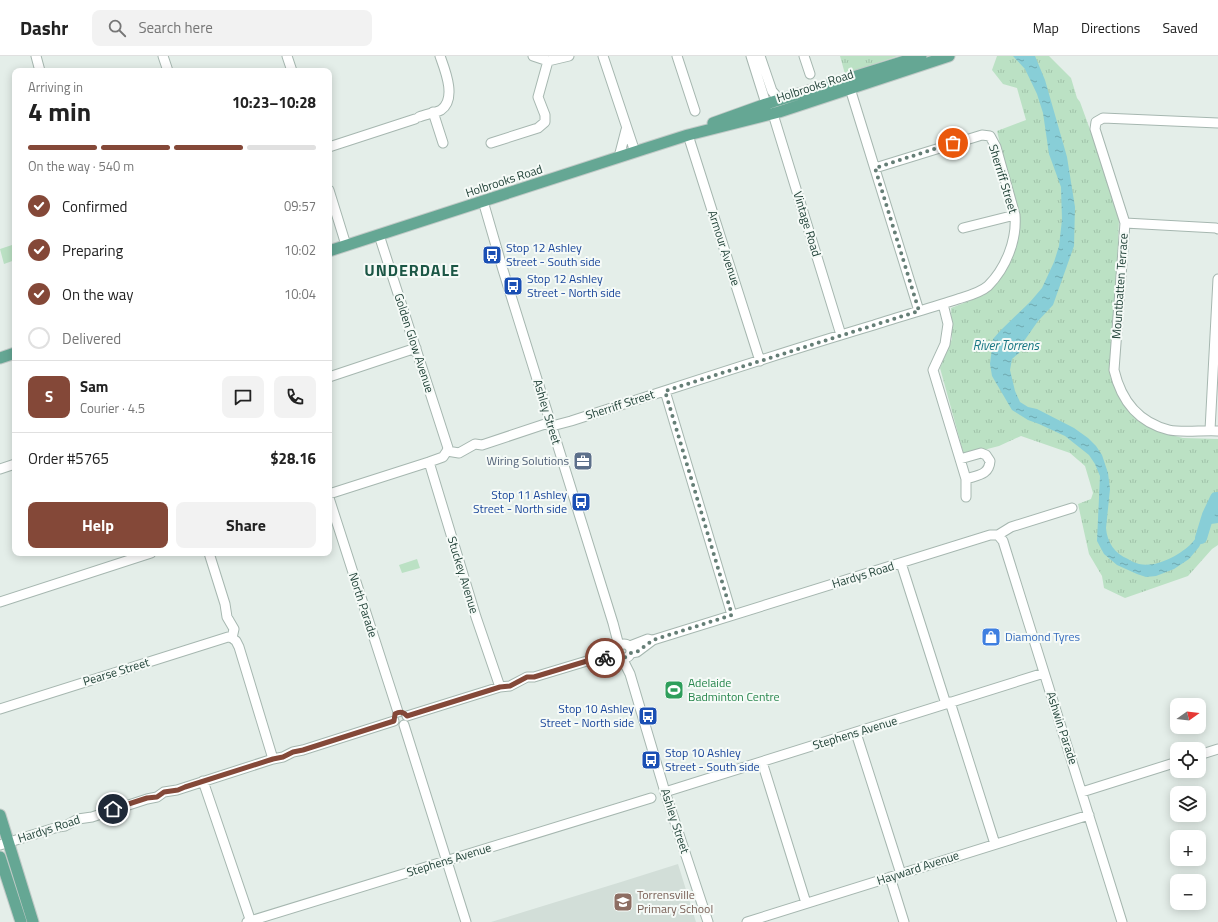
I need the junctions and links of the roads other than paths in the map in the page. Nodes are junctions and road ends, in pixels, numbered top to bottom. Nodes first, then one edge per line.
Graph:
1 (36, 56) edge
2 (163, 56) edge
3 (287, 56) edge
4 (442, 56) edge
5 (532, 56) edge
6 (569, 56) edge
7 (603, 56) edge
8 (677, 56) edge
9 (751, 56) edge
10 (760, 56) edge
11 (804, 56) edge
12 (921, 56) edge
13 (949, 56) edge
14 (548, 61) junction
15 (39, 68) edge
16 (167, 68) edge
17 (291, 68) edge
18 (810, 74) dead end
19 (849, 84) junction
20 (780, 100) junction
21 (695, 111) dead end
22 (770, 111) junction
23 (433, 112) junction
24 (1218, 123) edge
25 (626, 126) junction
26 (688, 135) junction
27 (443, 143) dead end
28 (490, 144) dead end
29 (332, 146) edge
30 (640, 150) junction
31 (619, 157) junction
32 (875, 168) junction
33 (332, 200) edge
34 (484, 201) junction
35 (1015, 215) junction
36 (1125, 224) junction
37 (963, 228) dead end
38 (1218, 229) edge
39 (379, 235) junction
40 (346, 245) junction
41 (332, 250) edge
42 (1218, 278) edge
43 (943, 304) junction
44 (919, 311) junction
45 (1216, 333) edge
46 (841, 334) junction
47 (416, 348) junction
48 (12, 354) edge
49 (0, 358) edge
50 (760, 361) junction
51 (332, 376) edge
52 (665, 391) junction
53 (552, 426) junction
54 (1214, 430) edge
55 (447, 451) junction
56 (960, 459) junction
57 (429, 462) junction
58 (12, 465) edge
59 (0, 469) edge
60 (966, 479) junction
61 (332, 493) edge
62 (966, 497) dead end
63 (332, 508) edge
64 (1072, 508) dead end
65 (998, 535) junction
66 (141, 556) edge
67 (210, 556) edge
68 (901, 563) junction
69 (0, 602) edge
70 (732, 615) junction
71 (232, 638) junction
72 (624, 651) junction
73 (1044, 673) junction
74 (500, 687) junction
75 (948, 703) junction
76 (0, 709) edge
77 (396, 716) junction
78 (405, 721) junction
79 (856, 732) junction
80 (1218, 749) edge
81 (1206, 753) edge
82 (273, 759) junction
83 (762, 762) junction
84 (1170, 764) edge
85 (203, 781) junction
86 (665, 792) junction
87 (1082, 792) junction
88 (651, 798) dead end
89 (0, 815) edge
90 (1089, 815) junction
91 (4, 844) edge
92 (995, 844) junction
93 (0, 857) edge
94 (447, 860) junction
95 (901, 874) junction
96 (890, 877) junction
97 (806, 903) junction
98 (21, 922) edge
99 (33, 922) edge
100 (250, 922) edge
101 (466, 922) edge
102 (708, 922) edge
103 (747, 922) edge
104 (904, 922) edge
105 (1122, 922) edge

1 - 15 street
2 - 16 street
3 - 17 street
4 - 23 street
5 - 14 street
6 - 14 street
7 - 25 street
8 - 21 street
9 - 22 street, Vintage Road
10 - 20 street
11 - 18 street
12 - 19 main road, Holbrooks Road
13 - 19 main road, Holbrooks Road
14 - 28 street
19 - 20 main road, Holbrooks Road
19 - 22 main road, Holbrooks Road
19 - 32 street
20 - 22 main road, Holbrooks Road
22 - 26 main road, Holbrooks Road
22 - 46 street, Vintage Road
23 - 27 street
23 - 29 street
24 - 36 street, Mountbatten Terrace
25 - 30 street
25 - 31 street
26 - 30 main road, Holbrooks Road
26 - 50 street, Armour Avenue
30 - 31 main road, Holbrooks Road
31 - 34 main road, Holbrooks Road
32 - 35 street, Sherriff Street
32 - 44 street
33 - 40 street
34 - 39 main road, Holbrooks Road
34 - 53 street, Ashley Street
35 - 37 street
35 - 43 street, Sherriff Street
36 - 38 street
36 - 54 street, Mountbatten Terrace
39 - 40 main road, Holbrooks Road
39 - 47 street, Golden Glow Avenue
40 - 41 main road, Holbrooks Road
42 - 45 street
43 - 44 street, Sherriff Street
43 - 56 street
44 - 46 street, Sherriff Street
45 - 54 street
46 - 50 street, Sherriff Street
47 - 51 street
47 - 55 street, Golden Glow Avenue
48 - 49 main road
50 - 52 street, Sherriff Street
52 - 53 street, Sherriff Street
52 - 70 street
53 - 55 street, Sherriff Street
53 - 72 street, Ashley Street
55 - 57 street, Sherriff Street
56 - 60 street
56 - 60 street
57 - 61 street, Sherriff Street
57 - 74 street, Stuckey Avenue
58 - 59 street
60 - 62 street
63 - 77 street, North Parade
64 - 65 street, Hardys Road
65 - 68 street, Hardys Road
65 - 73 street, Ashwin Parade
66 - 69 street
67 - 71 street
68 - 70 street, Hardys Road
68 - 75 street
70 - 72 street, Hardys Road
71 - 76 street, Pearse Street
71 - 82 street
72 - 74 street, Hardys Road
72 - 86 street, Ashley Street
73 - 75 street, Stephens Avenue
73 - 87 street, Ashwin Parade
74 - 78 street, Hardys Road
75 - 79 street, Stephens Avenue
75 - 92 street
77 - 78 street
77 - 82 street, Hardys Road
78 - 94 street
79 - 83 street, Stephens Avenue
79 - 95 street
80 - 81 street
82 - 85 street, Hardys Road
83 - 86 street, Stephens Avenue
83 - 97 street
84 - 87 street
85 - 91 street, Hardys Road
85 - 100 street
86 - 102 street, Ashley Street
87 - 90 street, Ashwin Parade
88 - 94 street, Stephens Avenue
89 - 91 main road
90 - 92 street, Hayward Avenue
90 - 105 street, Ashwin Parade
91 - 99 main road
92 - 95 street, Hayward Avenue
93 - 98 main road
94 - 100 street, Stephens Avenue
94 - 101 street
95 - 96 street, Hayward Avenue
96 - 97 street, Hayward Avenue
96 - 104 street
97 - 103 street, Hayward Avenue

